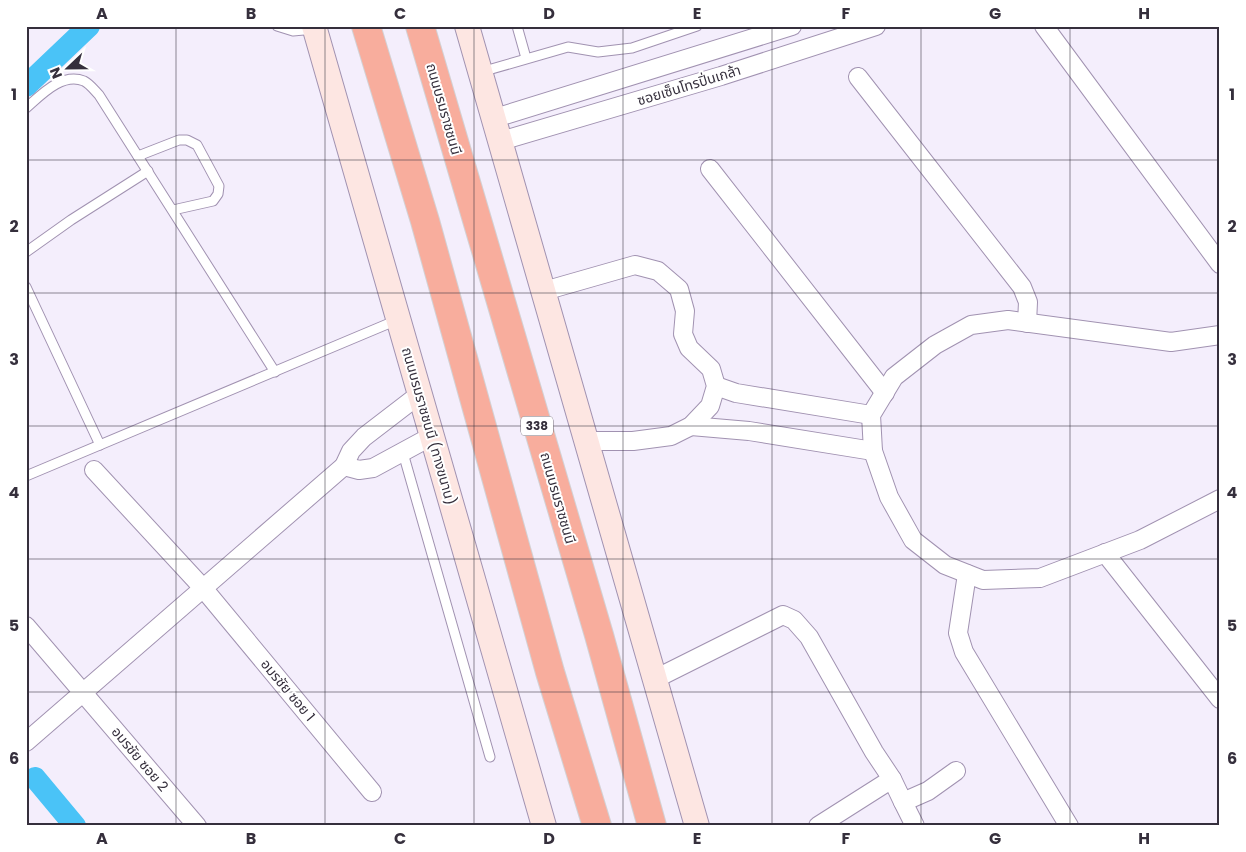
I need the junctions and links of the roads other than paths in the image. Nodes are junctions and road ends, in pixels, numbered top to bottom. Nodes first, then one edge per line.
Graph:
1 (277, 26) edge
2 (366, 26) edge
3 (420, 26) edge
4 (467, 26) edge
5 (517, 26) edge
6 (698, 26) edge
7 (792, 26) edge
8 (876, 26) edge
9 (1044, 26) edge
10 (314, 28) edge
11 (526, 58) junction
12 (481, 72) junction
13 (858, 77) dead end
14 (26, 108) edge
15 (495, 118) junction
16 (501, 141) junction
17 (138, 156) junction
18 (710, 169) dead end
19 (148, 171) junction
20 (173, 210) junction
21 (26, 252) edge
22 (1220, 264) edge
23 (26, 287) edge
24 (544, 291) junction
25 (398, 320) junction
26 (1027, 323) junction
27 (1220, 336) edge
28 (275, 372) junction
29 (716, 386) junction
30 (420, 394) junction
31 (885, 394) junction
32 (871, 415) junction
33 (691, 426) junction
34 (432, 436) junction
35 (587, 441) junction
36 (100, 445) junction
37 (873, 451) junction
38 (402, 453) junction
39 (344, 466) junction
40 (94, 470) dead end
41 (26, 476) edge
42 (1220, 498) edge
43 (1105, 553) junction
44 (967, 574) junction
45 (203, 588) junction
46 (26, 626) edge
47 (655, 679) junction
48 (84, 692) junction
49 (1220, 699) edge
50 (26, 742) edge
51 (490, 757) dead end
52 (956, 771) dead end
53 (892, 779) junction
54 (372, 792) dead end
55 (903, 802) junction
56 (197, 826) edge
57 (544, 826) edge
58 (597, 826) edge
59 (652, 826) edge
60 (697, 826) edge
61 (818, 826) edge
62 (915, 826) edge
63 (1069, 826) edge

1 - 10 lane
2 - 58 highway
3 - 59 highway, ถนนบรมราชชนนี / 338
4 - 12 main road
5 - 11 lane
6 - 11 lane
7 - 15 street, ซอยเซ็นโทรปิ่นเกล้า
8 - 16 street, ซอยเซ็นโทรปิ่นเกล้า
9 - 22 street
10 - 25 main road, ถนนบรมราชชนนี (ทางขนาน)
11 - 12 lane
12 - 15 main road
13 - 26 street
14 - 17 lane
15 - 16 main road
16 - 24 main road
17 - 19 lane
17 - 20 lane
18 - 31 street
19 - 20 lane
19 - 21 lane
20 - 28 lane
23 - 36 lane
24 - 29 street
24 - 35 main road
25 - 28 lane
25 - 30 main road, ถนนบรมราชชนนี (ทางขนาน)
26 - 27 street
26 - 31 street
28 - 36 lane
29 - 32 street
29 - 33 street
30 - 34 main road, ถนนบรมราชชนนี (ทางขนาน)
30 - 39 street
31 - 32 street
32 - 37 street
33 - 35 street
33 - 37 street
34 - 38 street
34 - 57 main road, ถนนบรมราชชนนี (ทางขนาน)
35 - 47 main road
36 - 41 lane
37 - 44 street
38 - 39 street
38 - 51 lane
39 - 45 street
40 - 45 street, อมรชัย ซอย 1
42 - 43 street
43 - 44 street
43 - 49 street
44 - 63 street
45 - 48 street
45 - 54 street, อมรชัย ซอย 1
46 - 48 street, อมรชัย ซอย 2
47 - 53 street
47 - 60 main road
48 - 50 street
48 - 56 street, อมรชัย ซอย 2
52 - 55 street
53 - 55 street
53 - 61 street
55 - 62 street

